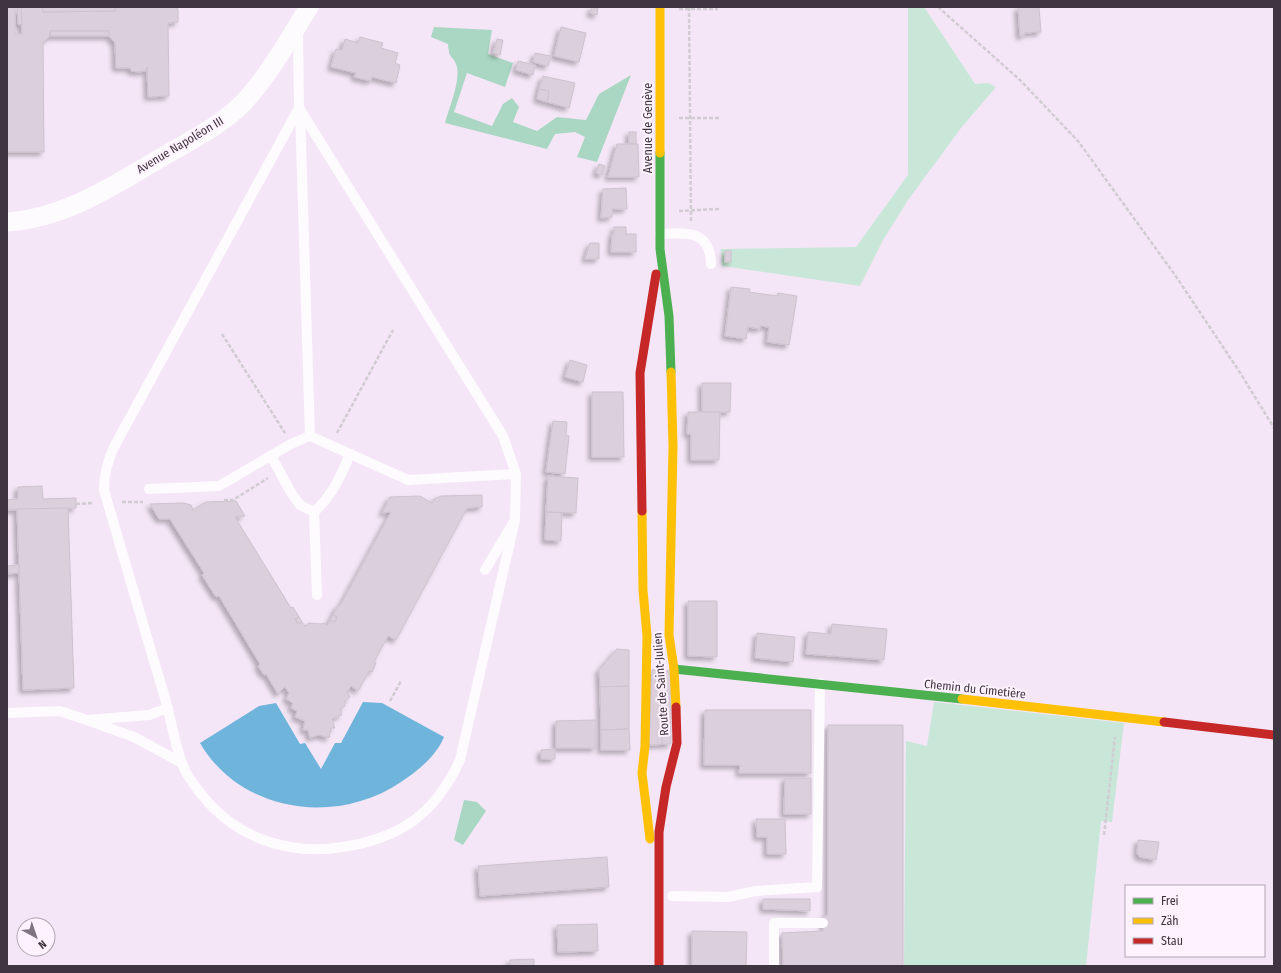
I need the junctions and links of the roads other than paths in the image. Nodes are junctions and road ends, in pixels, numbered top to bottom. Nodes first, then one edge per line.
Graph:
1 (309, 7) edge
2 (660, 8) edge
3 (298, 24) junction
4 (300, 108) junction
5 (7, 222) edge
6 (660, 234) junction
7 (660, 249) junction
8 (711, 264) dead end
9 (658, 340) junction
10 (310, 436) junction
11 (673, 447) joint
12 (640, 449) joint
13 (350, 454) junction
14 (271, 456) junction
15 (516, 474) junction
16 (149, 489) dead end
17 (314, 512) junction
18 (515, 520) junction
19 (485, 570) dead end
20 (317, 595) dead end
21 (658, 635) junction
22 (674, 669) junction
23 (820, 683) junction
24 (168, 708) junction
25 (7, 713) edge
26 (87, 720) junction
27 (1274, 735) edge
28 (182, 763) junction
29 (672, 896) dead end
30 (823, 923) dead end
31 (652, 966) edge
32 (659, 966) edge
33 (774, 966) edge

1 - 3 street, Avenue Napoléon III
2 - 6 main road, Avenue de Genève
3 - 4 lane
3 - 5 street, Avenue Napoléon III
4 - 10 lane
4 - 15 lane
4 - 24 lane
6 - 7 main road, Avenue de Genève
6 - 8 lane
7 - 9 main road, Avenue de Genève
7 - 9 main road, Avenue de Genève
9 - 11 main road, Avenue de Genève
9 - 12 main road, Avenue de Genève
10 - 13 lane
10 - 14 lane
11 - 21 main road, Route de Saint-Julien
12 - 21 main road, Route de Saint-Julien
13 - 15 lane
13 - 17 lane
14 - 16 lane
14 - 17 lane
15 - 18 lane
17 - 20 lane
18 - 19 lane
18 - 28 lane
21 - 22 main road, Route de Saint-Julien
21 - 31 main road, Route de Saint-Julien
22 - 23 main road, Chemin du Cimetière
22 - 32 main road, Route de Saint-Julien
23 - 27 main road, Chemin du Cimetière
23 - 29 lane
24 - 26 lane
24 - 28 lane
25 - 26 lane
26 - 28 lane
30 - 33 lane

